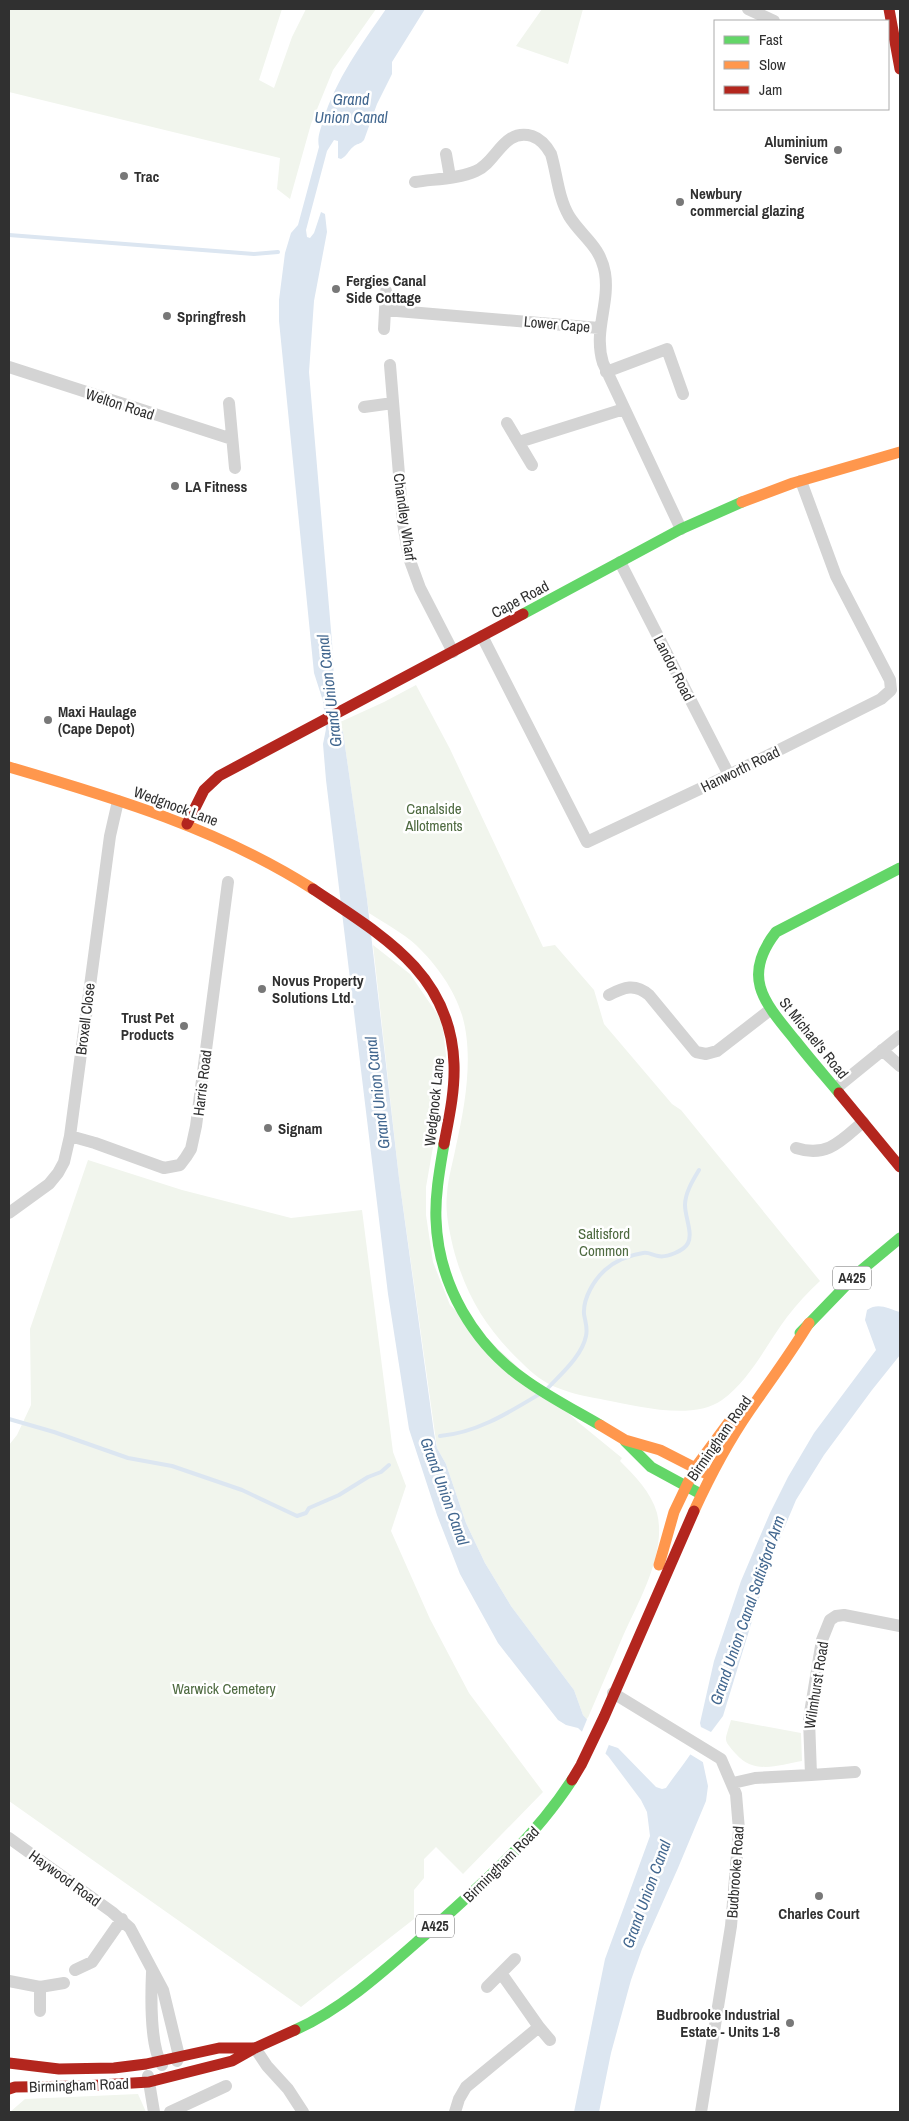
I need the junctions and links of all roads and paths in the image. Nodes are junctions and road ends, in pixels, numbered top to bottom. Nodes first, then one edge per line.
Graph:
1 (748, 9) edge
2 (889, 9) edge
3 (772, 20) edge
4 (900, 68) edge
5 (446, 154) dead end
6 (450, 177) junction
7 (415, 182) dead end
8 (386, 291) dead end
9 (385, 310) junction
10 (600, 328) junction
11 (384, 329) dead end
12 (390, 365) dead end
13 (9, 367) edge
14 (606, 372) junction
15 (683, 394) dead end
16 (228, 403) dead end
17 (393, 403) junction
18 (364, 407) dead end
19 (624, 409) junction
20 (507, 423) dead end
21 (232, 439) junction
22 (519, 442) junction
23 (900, 452) edge
24 (532, 464) dead end
25 (235, 468) dead end
26 (801, 480) junction
27 (681, 529) junction
28 (620, 562) junction
29 (482, 636) junction
30 (453, 652) junction
31 (9, 767) edge
32 (729, 775) junction
33 (118, 801) junction
34 (186, 824) junction
35 (900, 868) edge
36 (228, 882) dead end
37 (609, 995) dead end
38 (770, 1010) junction
39 (900, 1036) edge
40 (882, 1050) junction
41 (900, 1066) edge
42 (836, 1088) junction
43 (863, 1122) junction
44 (70, 1136) junction
45 (796, 1148) dead end
46 (900, 1167) edge
47 (9, 1213) edge
48 (900, 1238) edge
49 (809, 1324) junction
50 (625, 1440) junction
51 (695, 1468) junction
52 (710, 1475) junction
53 (686, 1486) junction
54 (702, 1494) junction
55 (900, 1626) edge
56 (642, 1627) junction
57 (613, 1693) junction
58 (855, 1772) dead end
59 (810, 1776) junction
60 (733, 1783) junction
61 (9, 1838) edge
62 (122, 1920) junction
63 (515, 1959) dead end
64 (75, 1970) dead end
65 (152, 1970) junction
66 (501, 1973) junction
67 (9, 1981) edge
68 (64, 1982) dead end
69 (40, 1987) junction
70 (487, 1987) dead end
71 (40, 2011) dead end
72 (539, 2027) junction
73 (550, 2040) dead end
74 (255, 2048) junction
75 (179, 2056) junction
76 (158, 2060) junction
77 (9, 2063) edge
78 (145, 2064) junction
79 (170, 2076) junction
80 (149, 2082) junction
81 (221, 2084) dead end
82 (9, 2088) edge
83 (154, 2112) edge
84 (170, 2112) edge
85 (302, 2112) edge
86 (455, 2112) edge
87 (701, 2112) edge

1 - 3 street
2 - 4 street
5 - 6 street
6 - 7 street
6 - 10 street
8 - 9 street
9 - 10 street, Lower Cape
9 - 11 street
10 - 14 street, Lower Cape
12 - 17 street, Chandley Wharf
13 - 21 street, Welton Road
14 - 15 street
14 - 19 street, Lower Cape
16 - 21 street
17 - 18 street
17 - 30 street, Chandley Wharf
19 - 22 street
19 - 27 street, Lower Cape
20 - 22 street
21 - 25 street
22 - 24 street
23 - 26 street, Cape Road
26 - 27 street, Cape Road
26 - 32 street, Hanworth Road
27 - 28 street, Cape Road
28 - 29 street, Cape Road
28 - 32 street, Landor Road
29 - 30 street, Cape Road
29 - 32 street, Hanworth Road
30 - 34 street, Cape Road
31 - 33 street, Wedgnock Lane
33 - 34 street, Wedgnock Lane
33 - 44 street, Broxell Close
34 - 50 street, Wedgnock Lane
35 - 38 street, St Michael's Road
36 - 44 street, Harris Road
37 - 38 street
38 - 42 street, St Michael's Road
39 - 40 street
40 - 41 street
40 - 42 street
42 - 43 street, St Michael's Road
43 - 45 street
43 - 46 street, St Michael's Road
44 - 47 street, Broxell Close
48 - 49 street, Birmingham Road / A425
49 - 51 street, Birmingham Road
49 - 52 street, Birmingham Road
50 - 51 street, Wedgnock Lane
50 - 53 street, Wedgnock Lane
51 - 52 street, Wedgnock Lane
51 - 53 street, Birmingham Road
52 - 54 street, Birmingham Road
53 - 54 street, Wedgnock Lane
53 - 56 street, Birmingham Road
54 - 56 street, Birmingham Road
55 - 59 street, Wilmhurst Road
56 - 57 street, Birmingham Road
57 - 60 street, Budbrooke Road
57 - 74 street, Birmingham Road / A425
58 - 59 street
59 - 60 street
60 - 87 street, Budbrooke Road
61 - 62 street, Haywood Road
62 - 64 street
62 - 65 street, Haywood Road
63 - 66 street
65 - 75 street, Haywood Road
65 - 76 street, Haywood Road
66 - 70 street
66 - 72 street
67 - 69 street
68 - 69 street
69 - 71 street
72 - 73 street
72 - 86 street
74 - 75 street, Birmingham Road / A425
74 - 79 street, Birmingham Road / A425
74 - 85 street
75 - 76 street, Birmingham Road / A425
75 - 79 street
76 - 78 street, Birmingham Road / A425
76 - 79 street, Haywood Road
77 - 78 street, Birmingham Road / A425
78 - 80 street, Birmingham Road
79 - 80 street, Birmingham Road / A425
80 - 82 street, Birmingham Road / A425
80 - 83 street, Birmingham Road
81 - 84 street

